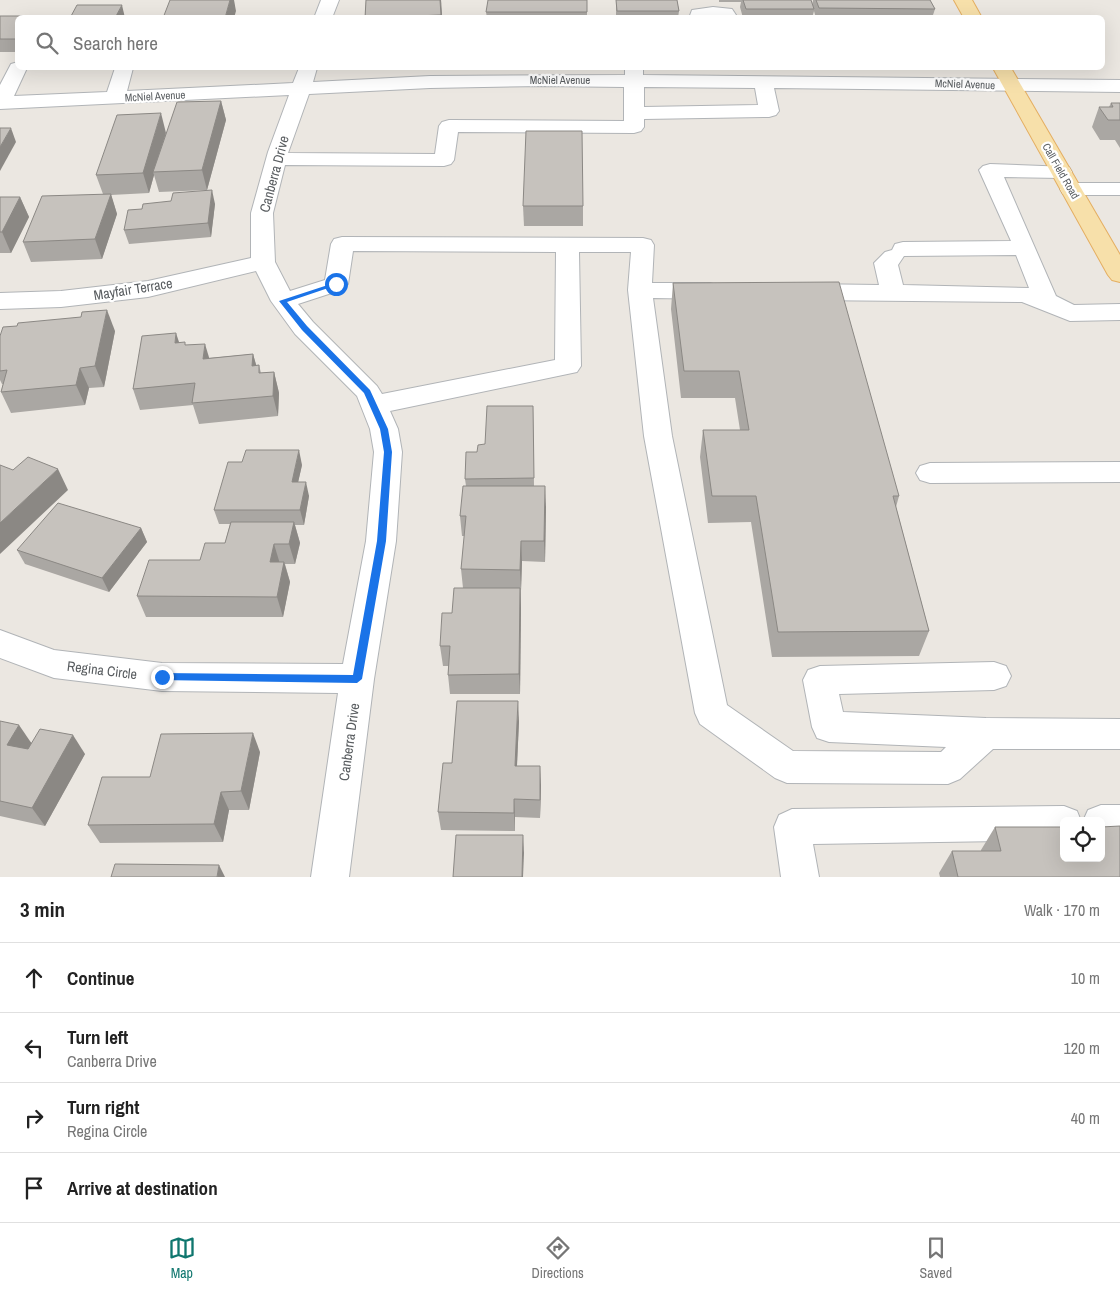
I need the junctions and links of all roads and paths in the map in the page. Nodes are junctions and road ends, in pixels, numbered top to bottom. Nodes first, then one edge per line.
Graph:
1 (330, 0) edge
2 (963, 0) edge
3 (325, 15) edge
4 (698, 15) edge
5 (727, 15) edge
6 (971, 15) edge
7 (15, 68) edge
8 (0, 69) edge
9 (17, 70) edge
10 (123, 70) edge
11 (490, 74) edge
12 (635, 74) edge
13 (706, 74) edge
14 (1007, 76) edge
15 (304, 78) edge
16 (763, 82) junction
17 (1120, 86) edge
18 (115, 98) junction
19 (1, 103) edge
20 (635, 113) junction
21 (276, 159) junction
22 (1066, 180) junction
23 (1120, 189) edge
24 (567, 244) junction
25 (1025, 248) junction
26 (263, 262) junction
27 (1120, 275) edge
28 (640, 290) junction
29 (727, 291) edge
30 (786, 292) edge
31 (893, 293) junction
32 (0, 300) edge
33 (283, 301) junction
34 (1046, 301) junction
35 (1120, 312) edge
36 (374, 405) junction
37 (1120, 472) edge
38 (930, 473) dead end
39 (0, 644) edge
40 (994, 676) dead end
41 (357, 679) junction
42 (986, 733) junction
43 (1120, 734) edge
44 (1105, 822) edge
45 (1120, 822) edge
46 (1060, 823) edge
47 (330, 877) edge
48 (800, 877) edge

1 - 3 street
2 - 6 main road
4 - 5 street
7 - 8 street
9 - 19 street
10 - 18 street
11 - 12 street, McNiel Avenue
11 - 15 street, McNiel Avenue
12 - 13 street, McNiel Avenue
12 - 20 street
13 - 16 street, McNiel Avenue
14 - 16 street, McNiel Avenue
14 - 17 street, McNiel Avenue
14 - 22 main road, Call Field Road
15 - 18 street, McNiel Avenue
15 - 21 street, Canberra Drive
16 - 20 street
18 - 19 street, McNiel Avenue
20 - 21 street
21 - 26 street, Canberra Drive
22 - 23 street
22 - 25 street
22 - 27 main road, Call Field Road
24 - 28 street
24 - 33 street
24 - 36 street
25 - 31 street
25 - 34 street
26 - 32 street, Mayfair Terrace
26 - 33 street, Canberra Drive
28 - 29 street
28 - 42 street
30 - 31 street
31 - 34 street
33 - 36 street, Canberra Drive
34 - 35 street
36 - 41 street, Canberra Drive
37 - 38 street
39 - 41 street, Regina Circle
40 - 42 street
41 - 47 street, Canberra Drive
42 - 43 street
44 - 45 street
46 - 48 street

